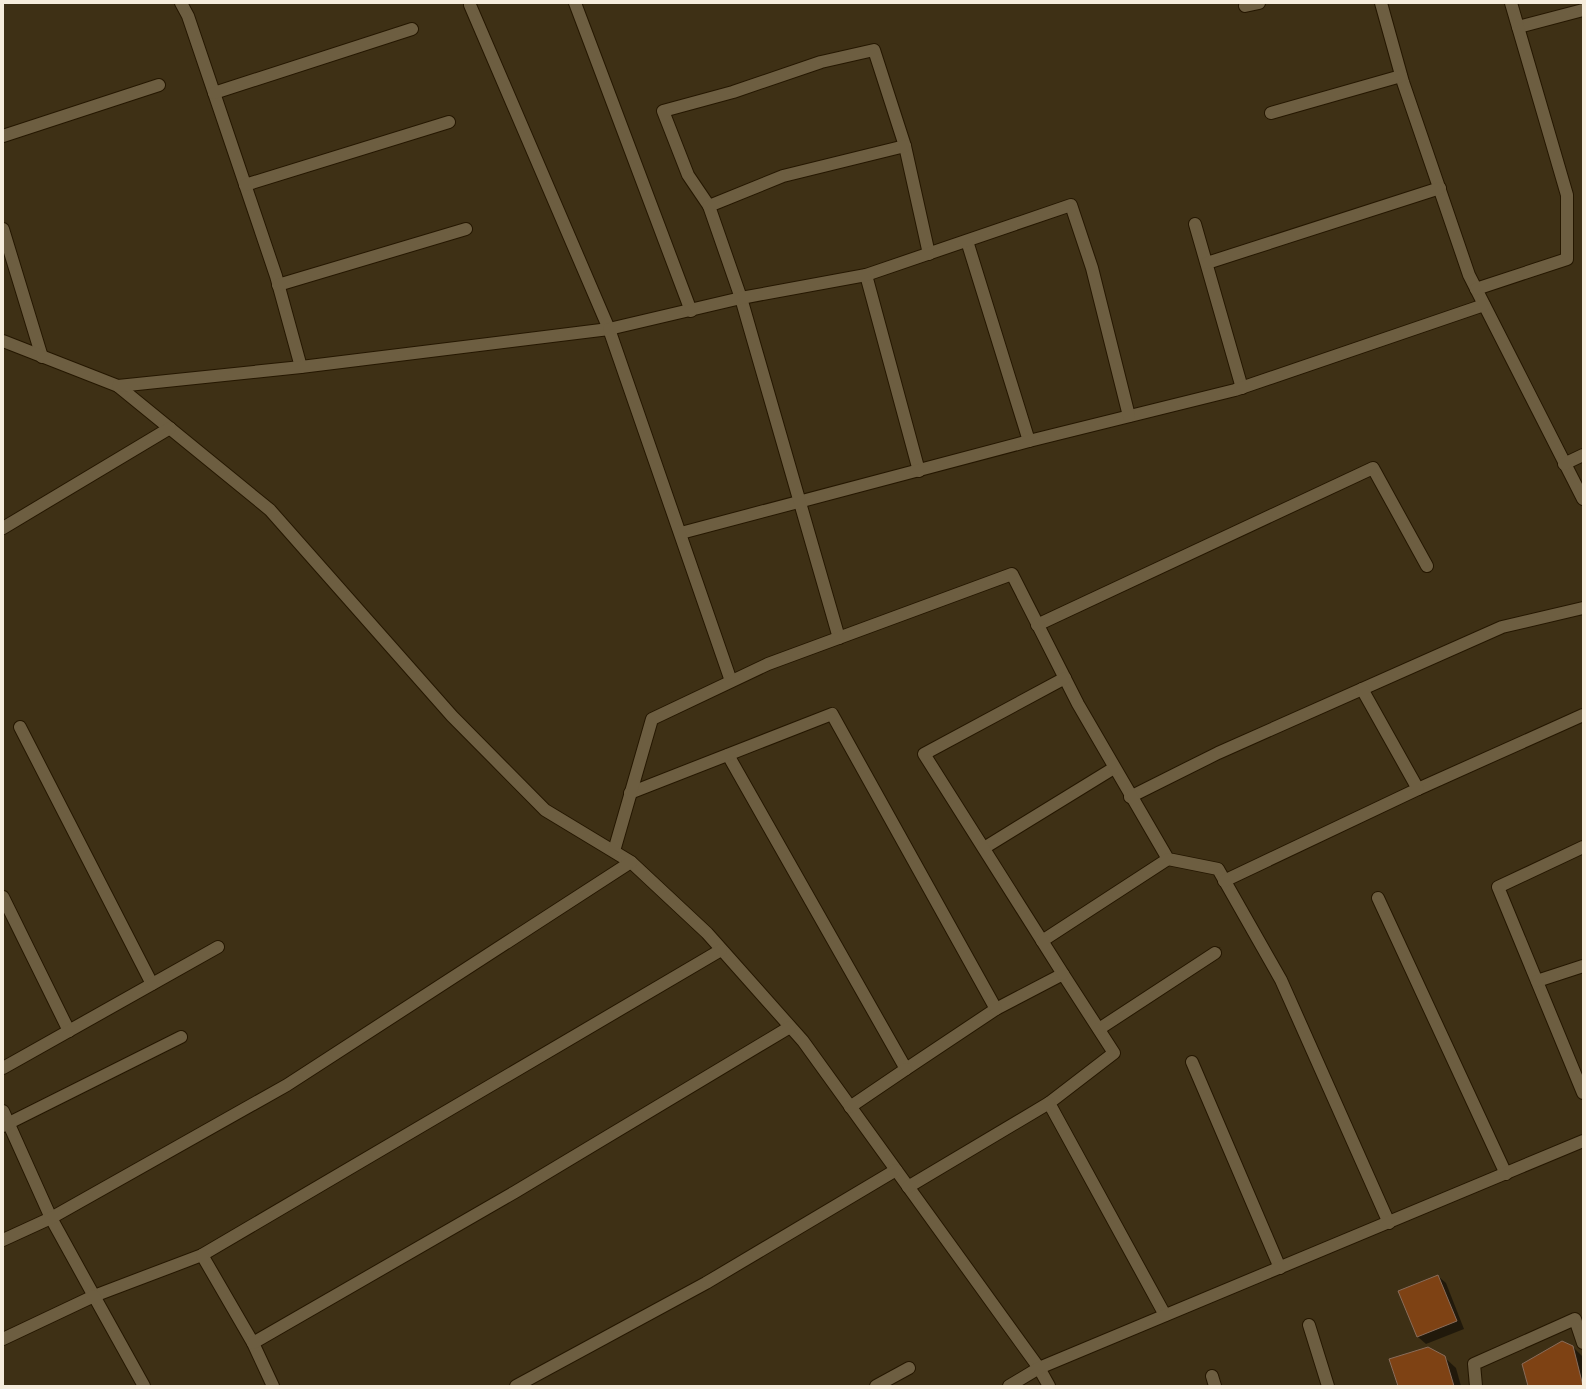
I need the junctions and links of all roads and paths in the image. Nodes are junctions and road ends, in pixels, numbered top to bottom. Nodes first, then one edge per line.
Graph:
1 (181, 3) edge
2 (575, 3) edge
3 (1259, 3) edge
4 (1381, 3) edge
5 (1511, 3) edge
6 (470, 6) dead end
7 (1245, 6) dead end
8 (1583, 10) edge
9 (1518, 28) junction
10 (412, 29) dead end
11 (1402, 76) junction
12 (159, 86) dead end
13 (214, 93) junction
14 (1271, 113) dead end
15 (449, 122) dead end
16 (3, 136) edge
17 (905, 146) junction
18 (245, 185) junction
19 (1440, 188) junction
20 (709, 206) junction
21 (1195, 224) dead end
22 (3, 229) edge
23 (466, 229) dead end
24 (967, 241) junction
25 (929, 254) junction
26 (1207, 263) junction
27 (866, 275) junction
28 (278, 285) junction
29 (1476, 289) junction
30 (741, 298) junction
31 (1484, 305) junction
32 (691, 311) junction
33 (609, 329) junction
34 (3, 342) edge
35 (42, 357) junction
36 (301, 367) junction
37 (118, 386) junction
38 (1242, 388) junction
39 (1129, 416) junction
40 (170, 428) junction
41 (1029, 441) junction
42 (1583, 455) edge
43 (1564, 464) junction
44 (919, 470) junction
45 (1583, 499) edge
46 (800, 503) junction
47 (3, 528) edge
48 (681, 533) junction
49 (1427, 566) dead end
50 (1583, 608) edge
51 (1037, 624) junction
52 (839, 638) junction
53 (1065, 678) junction
54 (731, 681) junction
55 (1362, 689) junction
56 (1583, 715) edge
57 (20, 727) dead end
58 (728, 755) junction
59 (1114, 768) junction
60 (1418, 789) junction
61 (630, 793) junction
62 (1130, 798) junction
63 (1583, 847) edge
64 (984, 848) junction
65 (614, 851) junction
66 (1168, 859) junction
67 (631, 862) junction
68 (1224, 881) junction
69 (3, 897) edge
70 (1378, 898) dead end
71 (1042, 941) junction
72 (218, 947) dead end
73 (721, 950) junction
74 (1215, 953) dead end
75 (1583, 966) edge
76 (1063, 974) junction
77 (1537, 981) junction
78 (152, 984) junction
79 (996, 1009) junction
80 (790, 1027) junction
81 (1099, 1029) junction
82 (69, 1031) junction
83 (181, 1037) dead end
84 (1192, 1062) dead end
85 (3, 1068) edge
86 (906, 1069) junction
87 (1583, 1093) edge
88 (1049, 1103) junction
89 (850, 1107) junction
90 (3, 1111) edge
91 (6, 1125) edge
92 (1583, 1141) edge
93 (896, 1170) junction
94 (1506, 1174) junction
95 (908, 1187) junction
96 (51, 1218) junction
97 (1389, 1223) junction
98 (3, 1240) edge
99 (202, 1254) junction
100 (1280, 1268) junction
101 (94, 1296) junction
102 (1165, 1315) junction
103 (1309, 1325) dead end
104 (3, 1339) edge
105 (252, 1342) junction
106 (1583, 1343) edge
107 (909, 1368) dead end
108 (1039, 1368) junction
109 (144, 1386) edge
110 (273, 1386) edge
111 (516, 1386) edge
112 (876, 1386) edge
113 (1009, 1386) edge
114 (1049, 1386) edge
115 (1328, 1386) edge
116 (1476, 1386) edge

1 - 13 street
2 - 32 street
3 - 7 street
4 - 11 street
5 - 9 street
6 - 33 street
8 - 9 street
9 - 29 street
10 - 13 street
11 - 14 street
11 - 19 street
12 - 16 street
13 - 18 street
15 - 18 street
17 - 20 street
17 - 20 street
17 - 25 street
18 - 28 street
19 - 26 street
19 - 29 street
20 - 30 street
21 - 26 street
22 - 35 street
23 - 28 street
24 - 25 street
24 - 39 street
24 - 41 street
25 - 27 street
26 - 38 street
27 - 30 street
27 - 44 street
28 - 36 street
29 - 31 street
30 - 32 street
30 - 46 street
31 - 38 street
31 - 43 street
32 - 33 street
33 - 36 street
33 - 48 street
34 - 35 street
35 - 37 street
36 - 37 street
37 - 40 street
38 - 39 street
39 - 41 street
40 - 47 street
40 - 65 street
41 - 44 street
42 - 43 street
43 - 45 street
44 - 46 street
46 - 48 street
46 - 52 street
48 - 54 street
49 - 51 street
50 - 55 street
51 - 52 street
51 - 53 street
52 - 54 street
53 - 59 street
53 - 64 street
54 - 61 street
55 - 60 street
55 - 62 street
56 - 60 street
57 - 78 street
58 - 61 street
58 - 79 street
58 - 86 street
59 - 62 street
59 - 64 street
60 - 68 street
61 - 65 street
62 - 66 street
63 - 77 street
64 - 71 street
65 - 67 street
66 - 68 street
66 - 71 street
67 - 73 street
67 - 96 street
68 - 97 street
69 - 82 street
70 - 94 street
71 - 76 street
72 - 78 street
73 - 80 street
73 - 99 street
74 - 81 street
75 - 77 street
76 - 79 street
76 - 81 street
77 - 87 street
78 - 82 street
79 - 86 street
80 - 89 street
80 - 105 street
81 - 88 street
82 - 85 street
83 - 91 street
84 - 100 street
86 - 89 street
88 - 95 street
88 - 102 street
89 - 93 street
90 - 91 street
91 - 96 street
92 - 94 street
93 - 95 street
93 - 111 street
94 - 97 street
95 - 108 street
96 - 98 street
96 - 101 street
97 - 100 street
99 - 101 street
99 - 105 street
100 - 102 street
101 - 104 street
101 - 109 street
102 - 108 street
103 - 115 street
105 - 110 street
106 - 116 street
107 - 112 street
108 - 113 street
108 - 114 street

